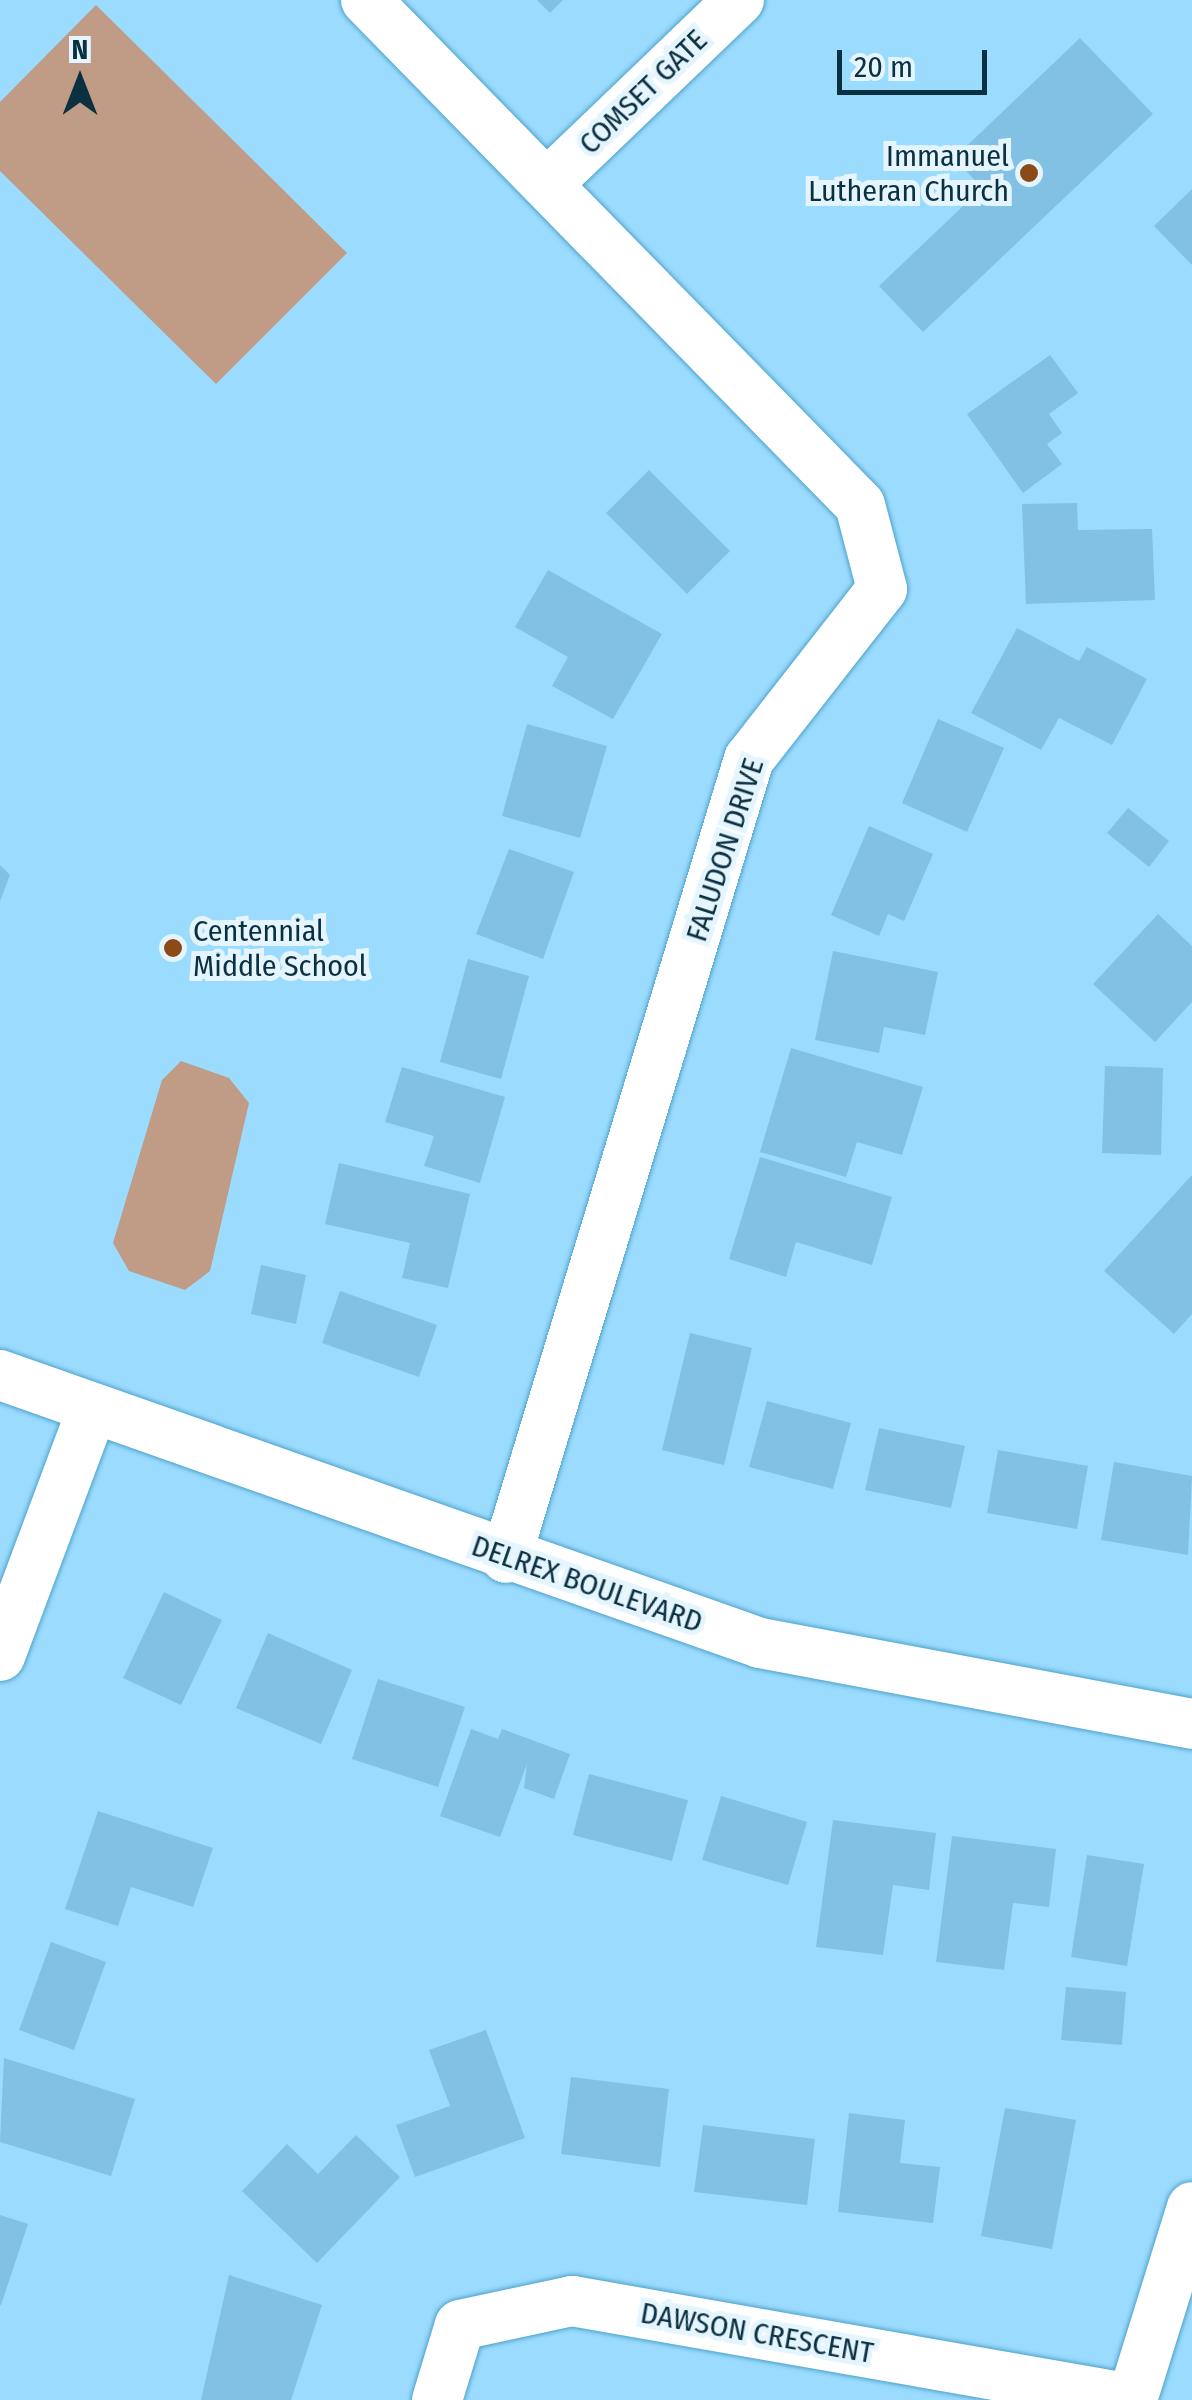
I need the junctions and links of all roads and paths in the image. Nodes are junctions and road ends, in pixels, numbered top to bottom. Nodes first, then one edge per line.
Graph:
1 (366, 0) edge
2 (740, 0) edge
3 (547, 184) junction
4 (0, 1375) edge
5 (92, 1410) junction
6 (506, 1558) junction
7 (0, 1656) edge
8 (1192, 1724) edge
9 (1192, 2207) edge
10 (437, 2400) edge
11 (1132, 2400) edge

1 - 3 street, FALUDON DRIVE
2 - 3 street, COMSET GATE
3 - 6 street, FALUDON DRIVE
4 - 5 street, DELREX BOULEVARD
5 - 6 street, DELREX BOULEVARD
5 - 7 street
6 - 8 street, DELREX BOULEVARD
9 - 11 street, DAWSON CRESCENT
10 - 11 street, DAWSON CRESCENT

